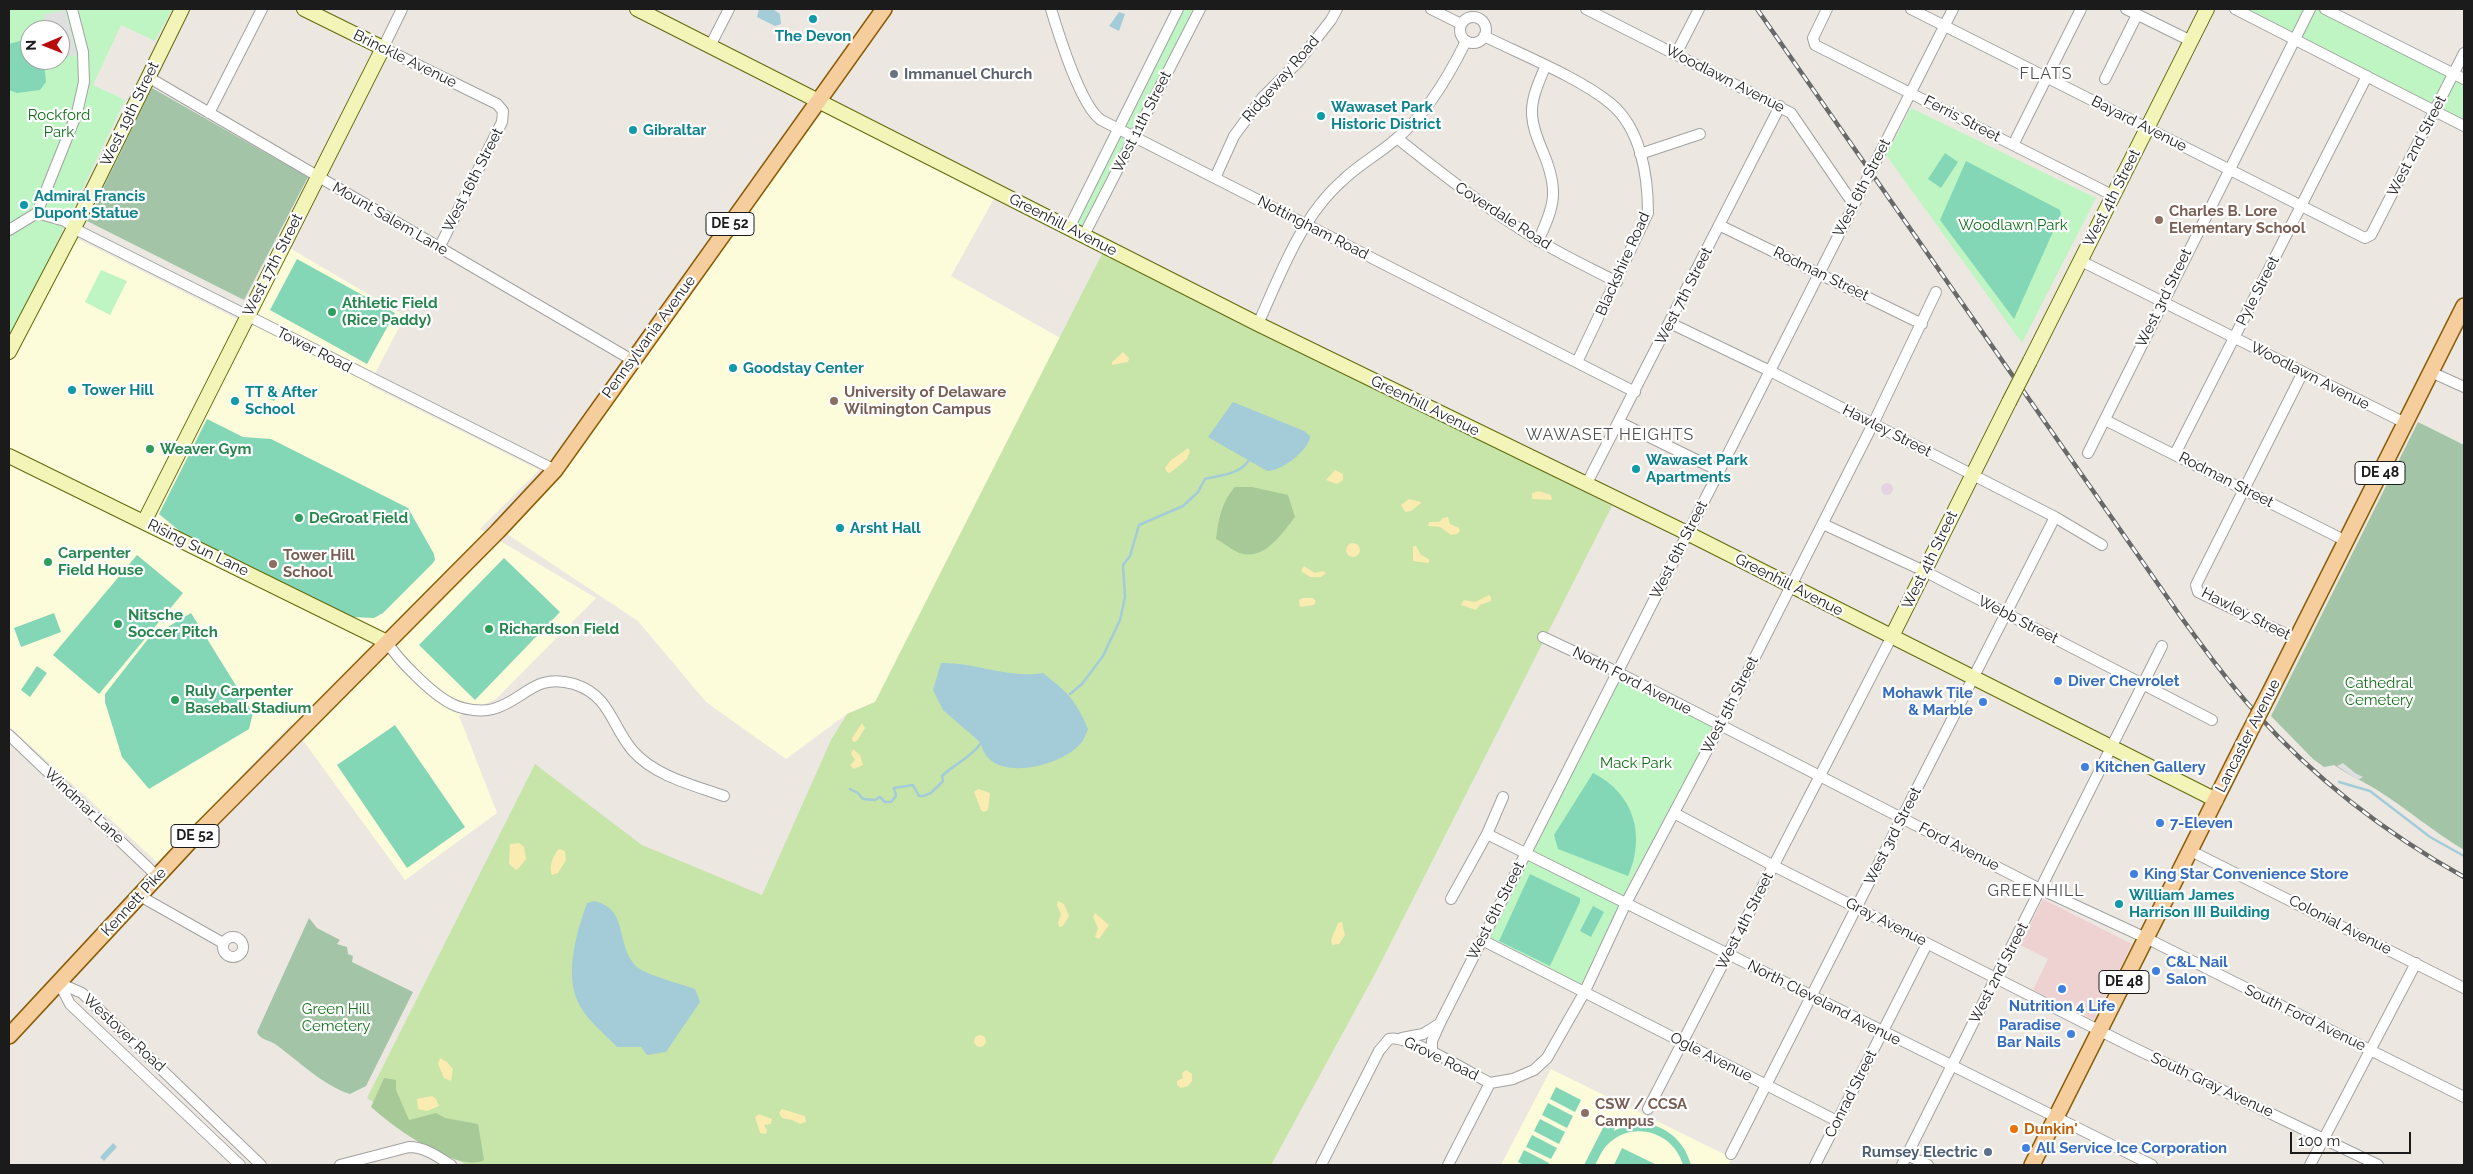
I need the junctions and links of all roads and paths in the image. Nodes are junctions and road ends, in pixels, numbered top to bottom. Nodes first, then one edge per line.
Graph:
1 (72, 9) edge
2 (182, 9) edge
3 (262, 9) edge
4 (304, 9) edge
5 (402, 9) edge
6 (637, 9) edge
7 (729, 9) edge
8 (884, 9) edge
9 (1051, 9) edge
10 (1178, 9) edge
11 (1200, 9) edge
12 (1337, 9) edge
13 (1430, 9) edge
14 (1586, 9) edge
15 (1699, 9) edge
16 (1827, 9) edge
17 (1911, 9) edge
18 (1953, 9) edge
19 (2079, 9) edge
20 (2126, 9) edge
21 (2207, 9) edge
22 (2235, 9) edge
23 (2310, 9) edge
24 (2325, 9) edge
25 (1481, 13) edge
26 (2137, 15) junction
27 (1461, 24) junction
28 (1945, 26) junction
29 (1484, 36) junction
30 (2295, 38) junction
31 (1466, 41) junction
32 (2191, 41) junction
33 (710, 46) junction
34 (383, 48) junction
35 (2464, 53) edge
36 (1676, 54) junction
37 (1545, 67) junction
38 (2454, 74) junction
39 (2367, 76) junction
40 (148, 77) junction
41 (2047, 77) junction
42 (2105, 79) dead end
43 (2464, 79) edge
44 (1911, 93) junction
45 (819, 100) junction
46 (1780, 106) junction
47 (503, 111) joint
48 (2435, 111) junction
49 (209, 113) junction
50 (2464, 126) edge
51 (2147, 128) junction
52 (1118, 129) junction
53 (1700, 134) dead end
54 (1135, 138) junction
55 (1397, 138) junction
56 (2012, 145) junction
57 (1640, 154) junction
58 (2229, 170) junction
59 (318, 177) junction
60 (1215, 178) junction
61 (2114, 196) junction
62 (1854, 205) junction
63 (2302, 206) junction
64 (37, 213) junction
65 (1720, 225) junction
66 (1307, 226) junction
67 (74, 228) junction
68 (1069, 228) junction
69 (9, 230) edge
70 (1084, 235) junction
71 (2368, 238) joint
72 (1538, 241) junction
73 (439, 248) junction
74 (2081, 261) junction
75 (1820, 272) junction
76 (1617, 282) junction
77 (1936, 292) dead end
78 (2162, 302) junction
79 (2464, 306) edge
80 (248, 316) junction
81 (1670, 323) junction
82 (1258, 324) junction
83 (1922, 324) junction
84 (2234, 338) junction
85 (9, 352) edge
86 (632, 360) junction
87 (1577, 362) junction
88 (1770, 371) junction
89 (2303, 372) junction
90 (2431, 372) junction
91 (2464, 387) edge
92 (1635, 392) junction
93 (2105, 420) junction
94 (1619, 422) junction
95 (2405, 423) junction
96 (1873, 424) junction
97 (2088, 453) dead end
98 (2175, 454) junction
99 (9, 456) edge
100 (555, 470) junction
101 (1720, 471) junction
102 (1972, 475) junction
103 (1586, 485) junction
104 (2245, 490) junction
105 (2055, 517) junction
106 (144, 522) junction
107 (1823, 524) junction
108 (1688, 534) junction
109 (2346, 541) junction
110 (2102, 545) dead end
111 (1924, 571) junction
112 (1792, 586) junction
113 (2006, 614) junction
114 (1892, 636) junction
115 (1543, 637) dead end
116 (2296, 640) junction
117 (387, 642) junction
118 (2162, 646) dead end
119 (1617, 672) junction
120 (1974, 678) junction
121 (2143, 685) junction
122 (2212, 720) dead end
123 (1720, 726) junction
124 (9, 735) edge
125 (2113, 748) junction
126 (1820, 777) junction
127 (724, 796) dead end
128 (1502, 797) dead end
129 (2216, 800) junction
130 (1674, 813) junction
131 (1902, 818) junction
132 (1486, 834) junction
133 (2189, 850) junction
134 (1526, 853) junction
135 (1774, 866) junction
136 (158, 877) junction
137 (2040, 889) junction
138 (140, 896) junction
139 (1451, 899) dead end
140 (1626, 903) junction
141 (1857, 907) junction
142 (2146, 938) junction
143 (1482, 940) junction
144 (223, 943) dead end
145 (1927, 944) junction
146 (1728, 955) junction
147 (2416, 963) junction
148 (1996, 978) junction
149 (59, 983) junction
150 (2464, 988) edge
151 (1584, 993) junction
152 (1812, 996) junction
153 (1440, 1023) junction
154 (2099, 1030) junction
155 (1882, 1032) junction
156 (9, 1036) edge
157 (1398, 1038) junction
158 (1682, 1042) junction
159 (2370, 1050) junction
160 (1432, 1053) junction
161 (1951, 1066) junction
162 (1490, 1083) junction
163 (1766, 1085) junction
164 (2464, 1097) edge
165 (1648, 1109) dead end
166 (2055, 1118) junction
167 (1837, 1120) junction
168 (2323, 1138) junction
169 (1731, 1154) dead end
170 (1907, 1155) junction
171 (240, 1165) edge
172 (261, 1165) edge
173 (340, 1165) edge
174 (451, 1165) edge
175 (1321, 1165) edge
176 (1448, 1165) edge
177 (1816, 1165) edge
178 (1902, 1165) edge
179 (1928, 1165) edge
180 (2032, 1165) edge
181 (2152, 1165) edge
182 (2310, 1165) edge
183 (2378, 1165) edge

1 - 64 street
2 - 40 street, West 19th Street
3 - 49 street
4 - 34 street, Brinckle Avenue
5 - 34 street, West 17th Street
6 - 33 street, Greenhill Avenue
7 - 33 street
8 - 45 main road, Pennsylvania Avenue / DE 52
9 - 52 street, Nottingham Road
10 - 52 street, West 11th Street
11 - 54 street, West 11th Street
12 - 60 street, Ridgeway Road
13 - 27 street
14 - 36 street, Woodlawn Avenue
15 - 36 street
16 - 44 street, Ferris Street
17 - 28 street, Bayard Avenue
18 - 28 street, West 6th Street
19 - 41 street
20 - 26 street
21 - 32 street, West 4th Street
22 - 30 street
23 - 30 street, West 3rd Street
24 - 38 street
25 - 27 street
25 - 29 street
26 - 32 street
26 - 42 street
27 - 31 street
28 - 41 street, Bayard Avenue
28 - 44 street, West 6th Street
29 - 31 street
29 - 37 street, Blackshire Road
30 - 39 street
30 - 58 street, West 3rd Street
31 - 55 street
32 - 51 street, West 4th Street
33 - 45 street, Greenhill Avenue
34 - 47 street, Brinckle Avenue
34 - 59 street, West 17th Street
35 - 38 street, West 2nd Street
36 - 46 street, Woodlawn Avenue
37 - 57 street, Blackshire Road
37 - 72 street
38 - 43 street
38 - 48 street, West 2nd Street
39 - 48 street
39 - 63 street, Pyle Street
40 - 49 street, Mount Salem Lane
40 - 67 street, West 19th Street
41 - 51 street, Bayard Avenue
41 - 56 street
44 - 56 street, Ferris Street
44 - 62 street, West 6th Street, bridge
45 - 68 street, Greenhill Avenue
45 - 86 main road, Pennsylvania Avenue / DE 52
46 - 62 street, Woodlawn Avenue
46 - 65 street, West 7th Street
47 - 73 street, West 16th Street
48 - 50 street
48 - 71 street, West 2nd Street
49 - 59 street, Mount Salem Lane
51 - 58 street, Bayard Avenue
51 - 61 street, West 4th Street
52 - 54 street, Nottingham Road
52 - 68 street, West 11th Street
53 - 57 street
54 - 60 street, Nottingham Road
54 - 70 street, West 11th Street
55 - 66 street
55 - 72 street, Coverdale Road
56 - 61 street, Ferris Street
57 - 76 street, Blackshire Road
58 - 63 street, Bayard Avenue
58 - 78 street, West 3rd Street
59 - 73 street, Mount Salem Lane
59 - 80 street, West 17th Street
60 - 66 street, Nottingham Road
61 - 74 street, West 4th Street
62 - 75 street, West 6th Street
63 - 71 street, Bayard Avenue
63 - 84 street, Pyle Street
64 - 67 street, Tower Road
64 - 69 street
65 - 75 street, Rodman Street
65 - 81 street, West 7th Street
66 - 82 street
66 - 87 street, Nottingham Road
67 - 80 street, Tower Road
67 - 85 street, West 19th Street
68 - 70 street, Greenhill Avenue
70 - 82 street, Greenhill Avenue
72 - 76 street, Coverdale Road
73 - 86 street, Mount Salem Lane
74 - 78 street, Woodlawn Avenue
74 - 102 street, West 4th Street, bridge
75 - 83 street, Rodman Street
75 - 88 street, West 6th Street
76 - 87 street, Blackshire Road
77 - 83 street, West 5th Street
78 - 84 street, Woodlawn Avenue
78 - 93 street, West 3rd Street
79 - 90 main road, Lancaster Avenue / DE 48
80 - 100 street, Tower Road
80 - 106 street, West 17th Street
81 - 88 street, Hawley Street
81 - 92 street, West 7th Street
82 - 103 street, Greenhill Avenue
83 - 96 street, West 5th Street
84 - 89 street, Woodlawn Avenue
84 - 98 street, Pyle Street
86 - 100 main road, Pennsylvania Avenue / DE 52
87 - 92 street, Nottingham Road
88 - 96 street, Hawley Street
88 - 101 street, West 6th Street
89 - 95 street, Woodlawn Avenue
89 - 104 street
90 - 91 street
90 - 95 main road, Lancaster Avenue / DE 48
92 - 94 street, West 7th Street
93 - 97 street, West 3rd Street
93 - 98 street, Rodman Street
94 - 101 street
94 - 103 street, West 7th Street
95 - 109 main road, Lancaster Avenue / DE 48
96 - 102 street, Hawley Street
96 - 107 street, West 5th Street
98 - 104 street, Rodman Street
99 - 106 street, Rising Sun Lane
100 - 117 main road, Pennsylvania Avenue / DE 52
101 - 108 street, West 6th Street
102 - 105 street, Hawley Street
102 - 111 street, West 4th Street
103 - 108 street, Greenhill Avenue
104 - 109 street, Rodman Street
104 - 116 street, Hawley Street
105 - 110 street, Hawley Street
105 - 113 street, West 3rd Street
106 - 117 street, Rising Sun Lane
107 - 111 street, Webb Street
107 - 112 street, West 5th Street
108 - 112 street, Greenhill Avenue
108 - 119 street, West 6th Street
109 - 116 main road, Lancaster Avenue / DE 48
111 - 113 street, Webb Street
111 - 114 street, West 4th Street
112 - 114 street, Greenhill Avenue
112 - 123 street, West 5th Street
113 - 120 street, West 3rd Street
113 - 121 street, Webb Street
114 - 120 street, Greenhill Avenue
114 - 126 street, West 4th Street
115 - 119 street, North Ford Avenue
116 - 129 main road, Lancaster Avenue / DE 48, bridge
117 - 127 street
117 - 136 main road, Kennett Pike / DE 52
118 - 121 street, West 2nd Street
119 - 123 street, North Ford Avenue
119 - 134 street, West 6th Street
120 - 125 street, Greenhill Avenue
120 - 131 street, West 3rd Street
121 - 122 street, Webb Street
121 - 125 street, West 2nd Street
123 - 126 street, Ford Avenue
123 - 130 street, West 5th Street
124 - 136 street, Windmar Lane
125 - 129 street, Greenhill Avenue
125 - 137 street, West 2nd Street
126 - 131 street, Ford Avenue
126 - 135 street, West 4th Street
128 - 132 street
129 - 133 main road, Lancaster Avenue / DE 48
130 - 135 street, Gray Avenue
130 - 140 street, West 5th Street
131 - 137 street, Ford Avenue
131 - 141 street, West 3rd Street
132 - 134 street, North Cleveland Avenue
132 - 139 street
133 - 142 main road, Lancaster Avenue / DE 48
133 - 147 street, Colonial Avenue
134 - 140 street, North Cleveland Avenue
134 - 143 street, West 6th Street
135 - 141 street, Gray Avenue
135 - 146 street, West 4th Street
136 - 138 main road, Kennett Pike / DE 52
137 - 142 street, Ford Avenue
137 - 148 street, West 2nd Street
138 - 144 street
138 - 149 main road, Kennett Pike / DE 52
140 - 146 street, North Cleveland Avenue
140 - 151 street, West 5th Street
141 - 145 street, Gray Avenue
141 - 152 street, West 3rd Street
142 - 154 main road, Lancaster Avenue / DE 48
142 - 159 street, South Ford Avenue
143 - 151 street, Ogle Avenue
143 - 153 street, West 6th Street
145 - 148 street, Gray Avenue
145 - 155 street, Conrad Street
146 - 152 street, North Cleveland Avenue
146 - 158 street, West 4th Street
147 - 150 street, Colonial Avenue
147 - 159 street
148 - 154 street, Gray Avenue
148 - 161 street, West 2nd Street
149 - 156 main road, Kennett Pike / DE 52
149 - 171 street, Westover Road
149 - 172 street, Westover Road
151 - 158 street, Ogle Avenue
151 - 162 street, West 5th Street
152 - 155 street, North Cleveland Avenue
152 - 163 street, West 3rd Street
153 - 157 street
153 - 160 street, West 6th Street
154 - 166 main road, Lancaster Avenue / DE 48
154 - 168 street, South Gray Avenue
155 - 161 street, North Cleveland Avenue
155 - 167 street, Conrad Street
157 - 160 street, Grove Road
157 - 175 street, Grove Road
158 - 163 street, Ogle Avenue
158 - 165 street, West 4th Street
159 - 164 street, South Ford Avenue
159 - 168 street
160 - 162 street, Grove Road
161 - 166 street, North Cleveland Avenue
161 - 170 street, West 2nd Street
162 - 176 street
163 - 167 street, Ogle Avenue
163 - 169 street, West 3rd Street
166 - 180 main road, Lancaster Avenue / DE 48
166 - 181 street, North Cleveland Avenue
167 - 177 street, Conrad Street
168 - 182 street
168 - 183 street, South Gray Avenue
170 - 178 street, West 2nd Street
170 - 179 street
173 - 174 street

